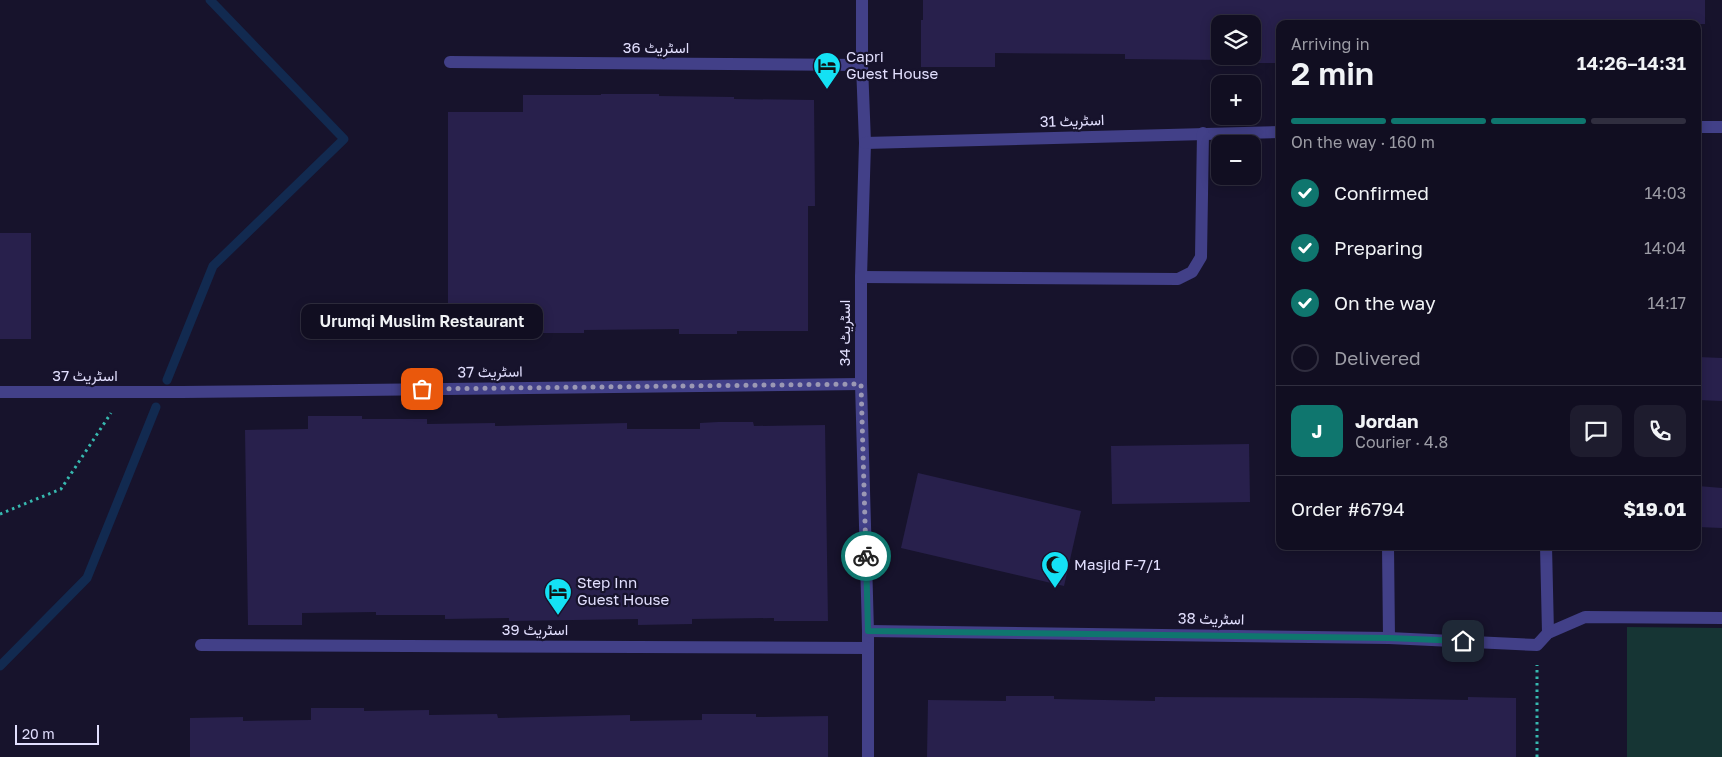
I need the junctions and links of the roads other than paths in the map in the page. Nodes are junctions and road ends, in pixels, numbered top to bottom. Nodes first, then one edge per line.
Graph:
1 (862, 0) edge
2 (450, 62) dead end
3 (862, 65) junction
4 (1701, 127) edge
5 (1722, 127) edge
6 (1276, 132) edge
7 (1203, 134) junction
8 (865, 143) junction
9 (861, 277) junction
10 (861, 384) junction
11 (0, 392) edge
12 (1388, 550) edge
13 (1546, 550) edge
14 (1722, 618) edge
15 (868, 631) junction
16 (1548, 633) junction
17 (1389, 638) junction
18 (201, 645) dead end
19 (868, 648) junction
20 (868, 757) edge

1 - 3 street, اسٹریٹ 34
2 - 3 street, اسٹریٹ 36
3 - 8 street, اسٹریٹ 34
4 - 5 street
6 - 7 street, اسٹریٹ 31
7 - 8 street, اسٹریٹ 31
7 - 9 street
8 - 9 street, اسٹریٹ 34
9 - 10 street, اسٹریٹ 34
10 - 11 street, اسٹریٹ 37
10 - 15 street, اسٹریٹ 34
12 - 17 street
13 - 16 street
14 - 16 street
15 - 17 street, اسٹریٹ 38
15 - 19 street, اسٹریٹ 34
16 - 17 street, اسٹریٹ 38
18 - 19 street, اسٹریٹ 39
19 - 20 street, اسٹریٹ 34

